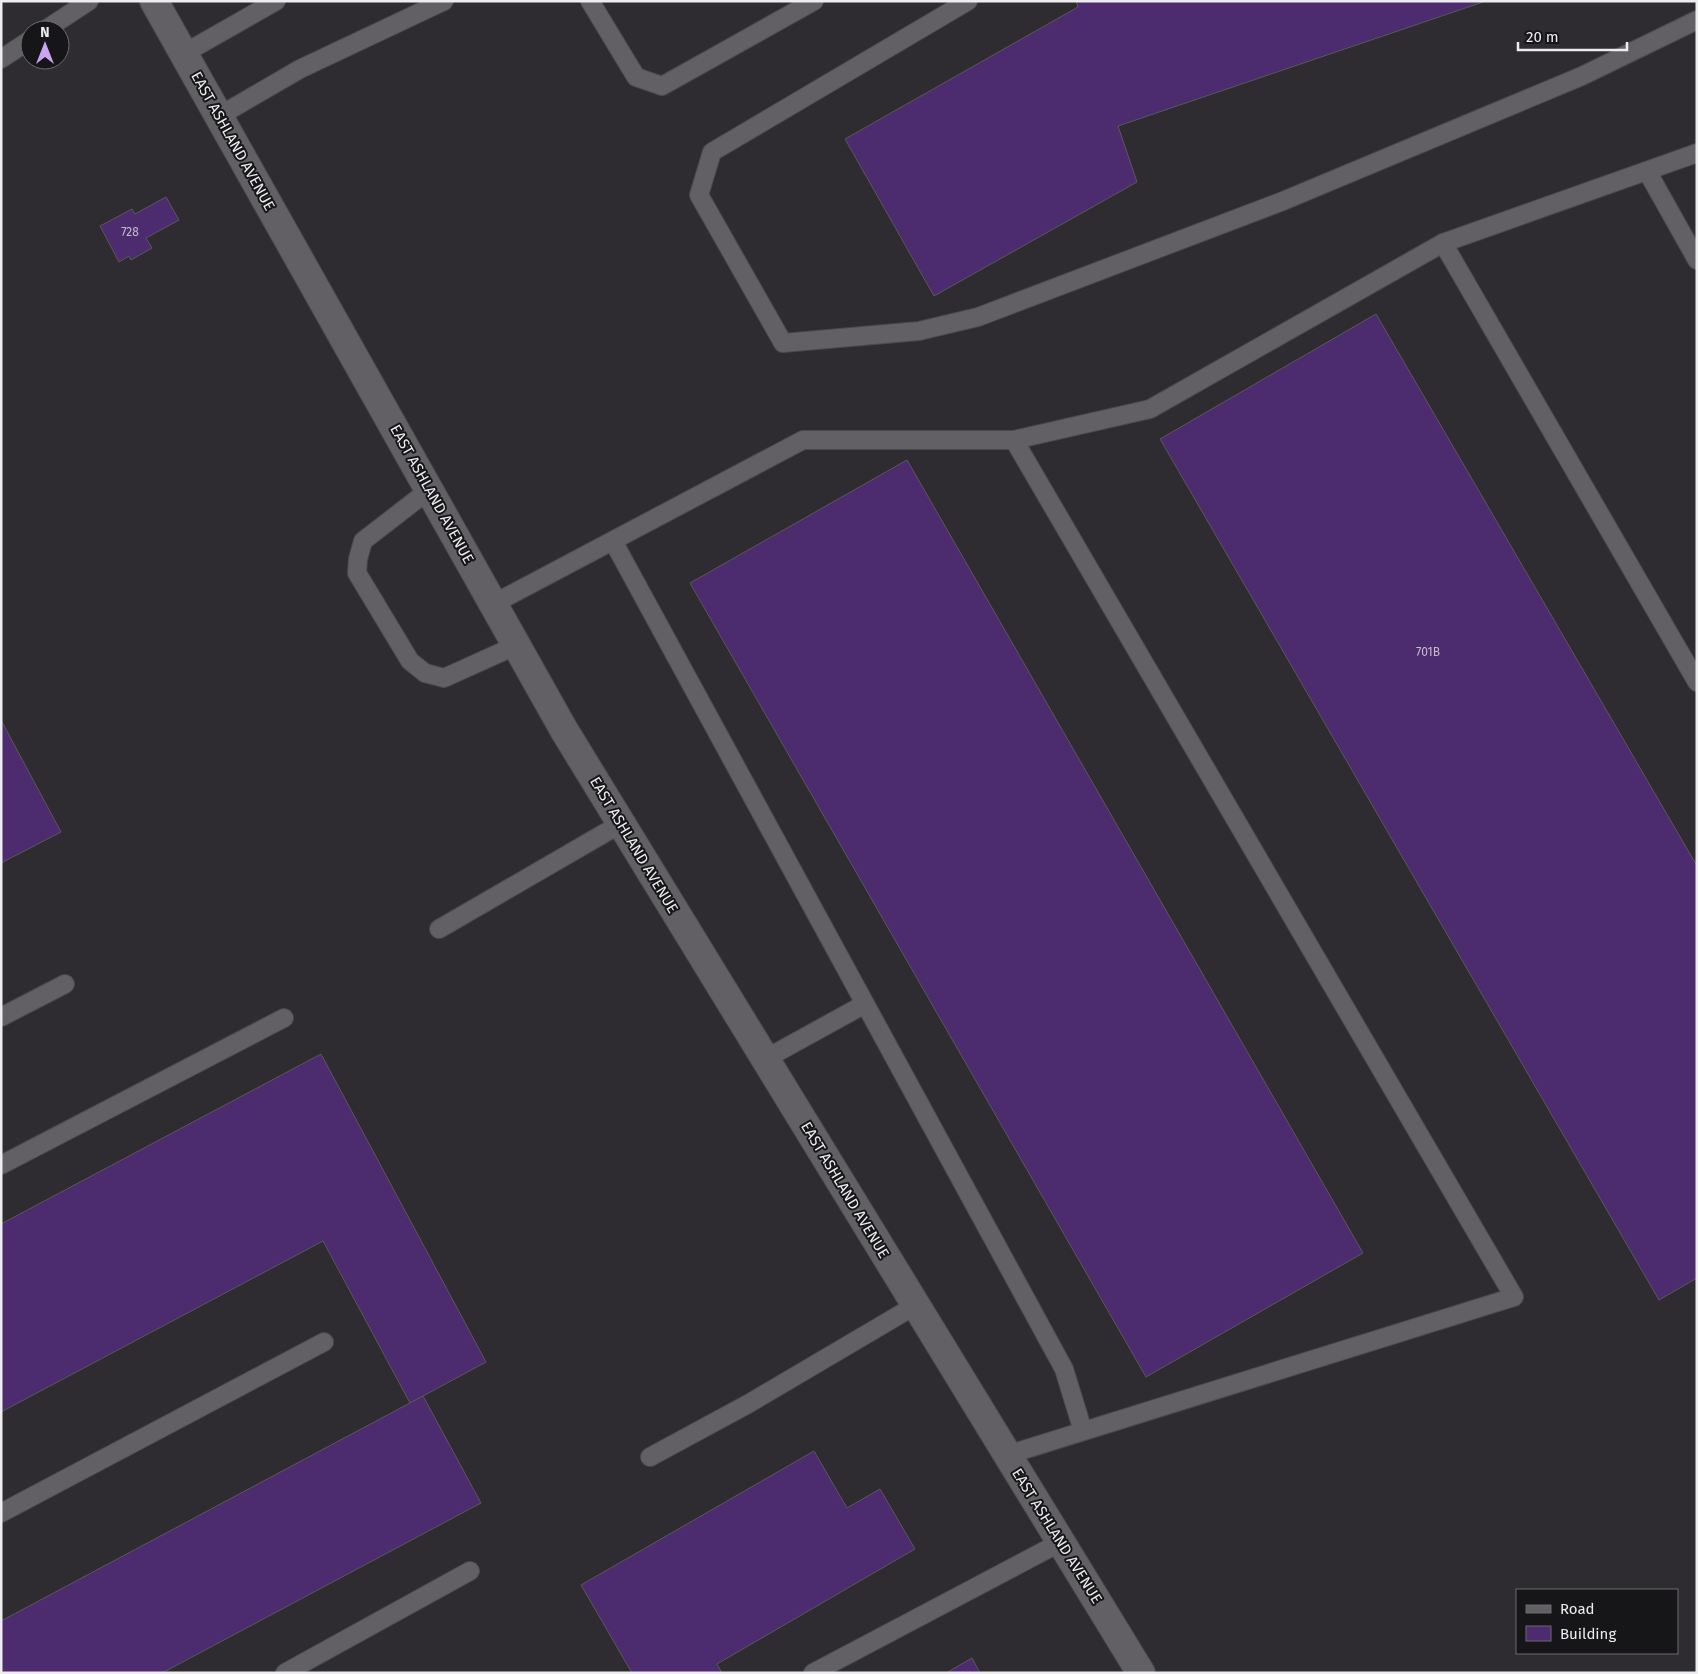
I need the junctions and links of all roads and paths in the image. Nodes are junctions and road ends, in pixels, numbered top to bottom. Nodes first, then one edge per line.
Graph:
1 (89, 1) edge
2 (154, 1) edge
3 (276, 1) edge
4 (444, 1) edge
5 (590, 1) edge
6 (814, 1) edge
7 (968, 1) edge
8 (60, 20) edge
9 (1697, 20) edge
10 (20, 47) edge
11 (184, 54) junction
12 (1, 59) edge
13 (219, 116) junction
14 (1697, 153) edge
15 (1647, 171) junction
16 (1443, 243) junction
17 (1697, 260) edge
18 (1014, 440) junction
19 (429, 490) junction
20 (613, 541) junction
21 (493, 604) junction
22 (517, 645) junction
23 (1697, 682) edge
24 (622, 823) junction
25 (440, 929) dead end
26 (65, 984) dead end
27 (865, 1004) junction
28 (1, 1017) edge
29 (284, 1018) dead end
30 (765, 1059) junction
31 (1, 1165) edge
32 (916, 1305) junction
33 (324, 1342) dead end
34 (1082, 1431) junction
35 (1007, 1455) junction
36 (650, 1457) dead end
37 (1, 1513) edge
38 (1061, 1542) junction
39 (470, 1571) dead end
40 (285, 1673) edge
41 (813, 1673) edge
42 (1141, 1673) edge

1 - 8 lane
2 - 11 street, EAST ASHLAND AVENUE
3 - 11 lane
4 - 13 lane
5 - 6 lane
7 - 9 lane
10 - 12 lane
11 - 13 street, EAST ASHLAND AVENUE
13 - 19 street, EAST ASHLAND AVENUE
14 - 15 lane
15 - 16 lane
15 - 17 lane
16 - 18 lane
16 - 23 lane
18 - 20 lane
18 - 34 lane
19 - 21 street, EAST ASHLAND AVENUE
19 - 22 lane
20 - 21 lane
20 - 27 lane
21 - 22 street, EAST ASHLAND AVENUE
22 - 24 street, EAST ASHLAND AVENUE
24 - 25 lane
24 - 30 street, EAST ASHLAND AVENUE
26 - 28 lane
27 - 30 lane
27 - 34 lane
29 - 31 lane
30 - 32 street, EAST ASHLAND AVENUE
32 - 35 street, EAST ASHLAND AVENUE
32 - 36 lane
33 - 37 lane
34 - 35 lane
35 - 38 street, EAST ASHLAND AVENUE
38 - 41 lane
38 - 42 street, EAST ASHLAND AVENUE
39 - 40 lane

